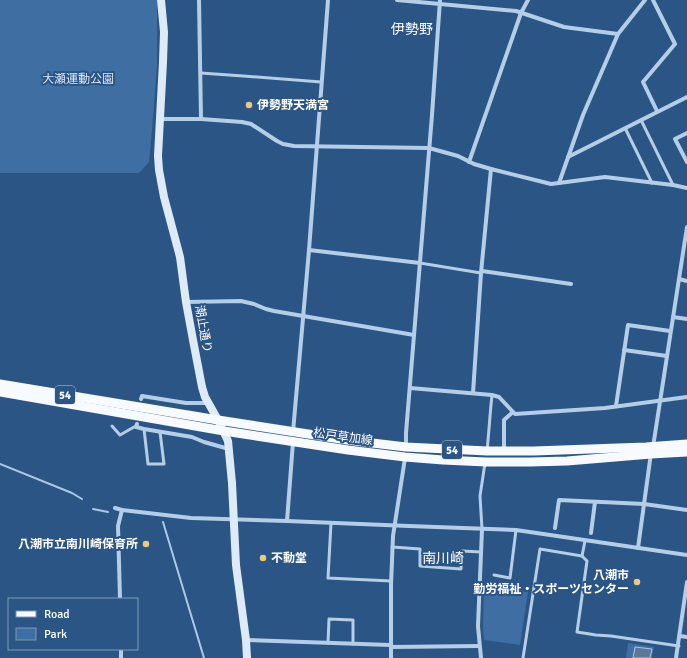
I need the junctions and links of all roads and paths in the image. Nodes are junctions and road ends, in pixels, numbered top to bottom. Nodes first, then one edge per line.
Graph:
1 (161, 0) edge
2 (199, 0) edge
3 (328, 0) edge
4 (397, 0) edge
5 (528, 0) edge
6 (645, 0) edge
7 (653, 0) edge
8 (440, 2) edge
9 (521, 13) junction
10 (618, 34) junction
11 (201, 73) junction
12 (321, 82) junction
13 (687, 97) edge
14 (657, 111) junction
15 (160, 119) junction
16 (201, 119) junction
17 (641, 120) junction
18 (625, 128) junction
19 (687, 133) edge
20 (317, 146) junction
21 (429, 148) junction
22 (568, 157) junction
23 (469, 162) junction
24 (687, 162) edge
25 (491, 169) junction
26 (652, 183) junction
27 (559, 184) junction
28 (673, 185) junction
29 (687, 188) edge
30 (687, 227) edge
31 (309, 250) junction
32 (420, 263) junction
33 (481, 272) junction
34 (679, 279) junction
35 (687, 280) edge
36 (571, 284) dead end
37 (186, 302) junction
38 (304, 316) junction
39 (673, 317) junction
40 (687, 320) edge
41 (670, 332) junction
42 (414, 335) junction
43 (624, 350) junction
44 (667, 356) junction
45 (0, 384) edge
46 (410, 388) junction
47 (0, 392) edge
48 (473, 393) junction
49 (492, 395) junction
50 (687, 397) edge
51 (141, 399) dead end
52 (660, 400) junction
53 (208, 403) junction
54 (616, 406) junction
55 (130, 411) junction
56 (513, 412) junction
57 (218, 420) junction
58 (137, 425) joint
59 (112, 426) dead end
60 (144, 429) junction
61 (224, 431) junction
62 (160, 432) junction
63 (293, 436) junction
64 (687, 444) edge
65 (406, 447) junction
66 (229, 449) junction
67 (652, 450) junction
68 (487, 451) junction
69 (504, 451) junction
70 (687, 452) edge
71 (406, 457) junction
72 (486, 462) junction
73 (595, 502) junction
74 (644, 504) junction
75 (116, 508) dead end
76 (122, 510) junction
77 (687, 510) edge
78 (234, 519) junction
79 (287, 521) junction
80 (331, 523) junction
81 (394, 526) junction
82 (556, 528) dead end
83 (482, 529) junction
84 (516, 530) junction
85 (591, 533) dead end
86 (584, 540) junction
87 (392, 547) junction
88 (638, 548) junction
89 (481, 552) junction
90 (687, 555) edge
91 (582, 556) junction
92 (494, 575) dead end
93 (391, 581) junction
94 (687, 582) edge
95 (120, 598) edge
96 (685, 613) edge
97 (680, 636) junction
98 (687, 637) edge
99 (246, 640) junction
100 (328, 643) junction
101 (353, 644) junction
102 (390, 646) junction
103 (479, 646) junction
104 (678, 646) junction
105 (247, 658) edge
106 (391, 658) edge
107 (481, 658) edge
108 (523, 658) edge
109 (676, 658) edge

1 - 15 street, 潮止通り
2 - 11 street
3 - 12 street
4 - 8 street
5 - 9 street
6 - 10 street
7 - 14 street
8 - 9 street
8 - 21 street
9 - 10 street
9 - 23 street
10 - 22 street
11 - 12 lane
11 - 16 street
12 - 20 street
13 - 14 street
14 - 17 street
15 - 16 street
15 - 37 street, 潮止通り
16 - 20 street
17 - 18 street
17 - 28 lane
18 - 22 street
18 - 26 lane
19 - 24 street
20 - 21 street
20 - 31 street
21 - 23 street
21 - 32 street
22 - 27 street
23 - 25 street
25 - 27 street
25 - 33 street
26 - 27 street
26 - 28 street
28 - 29 street
30 - 34 street
31 - 32 street
31 - 38 street
32 - 33 lane
32 - 42 street
33 - 36 street
33 - 48 street
34 - 35 street
34 - 39 street
37 - 38 street
37 - 53 street, 潮止通り
38 - 42 street
38 - 63 street
39 - 40 street
39 - 41 street
41 - 43 street
41 - 44 street
42 - 46 street
43 - 44 street
43 - 54 street
44 - 52 street
45 - 55 main road, 松戸草加線 / 54
46 - 48 street
46 - 65 street
47 - 55 main road, 松戸草加線 / 54
48 - 49 street
49 - 56 street
49 - 68 lane
50 - 52 street
51 - 53 street
52 - 54 street
52 - 67 street
53 - 57 street, 潮止通り
54 - 56 street
55 - 57 main road, 松戸草加線 / 54
55 - 61 main road, 松戸草加線 / 54
56 - 69 street
57 - 61 street, 潮止通り
57 - 63 main road, 松戸草加線 / 54
58 - 59 lane
58 - 60 street
60 - 62 street
60 - 62 lane
61 - 63 main road, 松戸草加線 / 54
61 - 66 street, 潮止通り
62 - 66 street
63 - 65 main road, 松戸草加線 / 54
63 - 71 main road, 松戸草加線 / 54
63 - 79 street
64 - 67 main road, 松戸草加線 / 54
65 - 68 main road, 松戸草加線 / 54
65 - 71 street
66 - 78 street, 潮止通り
67 - 69 main road, 松戸草加線 / 54
67 - 70 main road, 松戸草加線 / 54
67 - 72 main road, 松戸草加線 / 54
67 - 74 street
68 - 69 main road, 松戸草加線 / 54
71 - 72 main road, 松戸草加線 / 54
71 - 81 street
72 - 83 lane
73 - 74 street
73 - 82 street
73 - 85 street
74 - 77 street
74 - 88 street
75 - 76 street
76 - 78 street
76 - 95 street
78 - 79 street
78 - 99 street, 潮止通り
79 - 80 street
80 - 81 street
80 - 93 lane
81 - 83 street
81 - 87 street
83 - 84 street
83 - 89 street
84 - 86 street
84 - 92 lane
86 - 88 street
86 - 91 lane
87 - 89 lane
87 - 93 street
88 - 90 street
89 - 103 street
91 - 104 lane
91 - 108 lane
93 - 102 street
94 - 96 street
96 - 97 street
97 - 98 street
97 - 104 street
99 - 100 street
99 - 105 street, 潮止通り
100 - 101 street
100 - 101 lane
101 - 102 street
102 - 103 street
102 - 106 street
103 - 107 street
104 - 109 street

